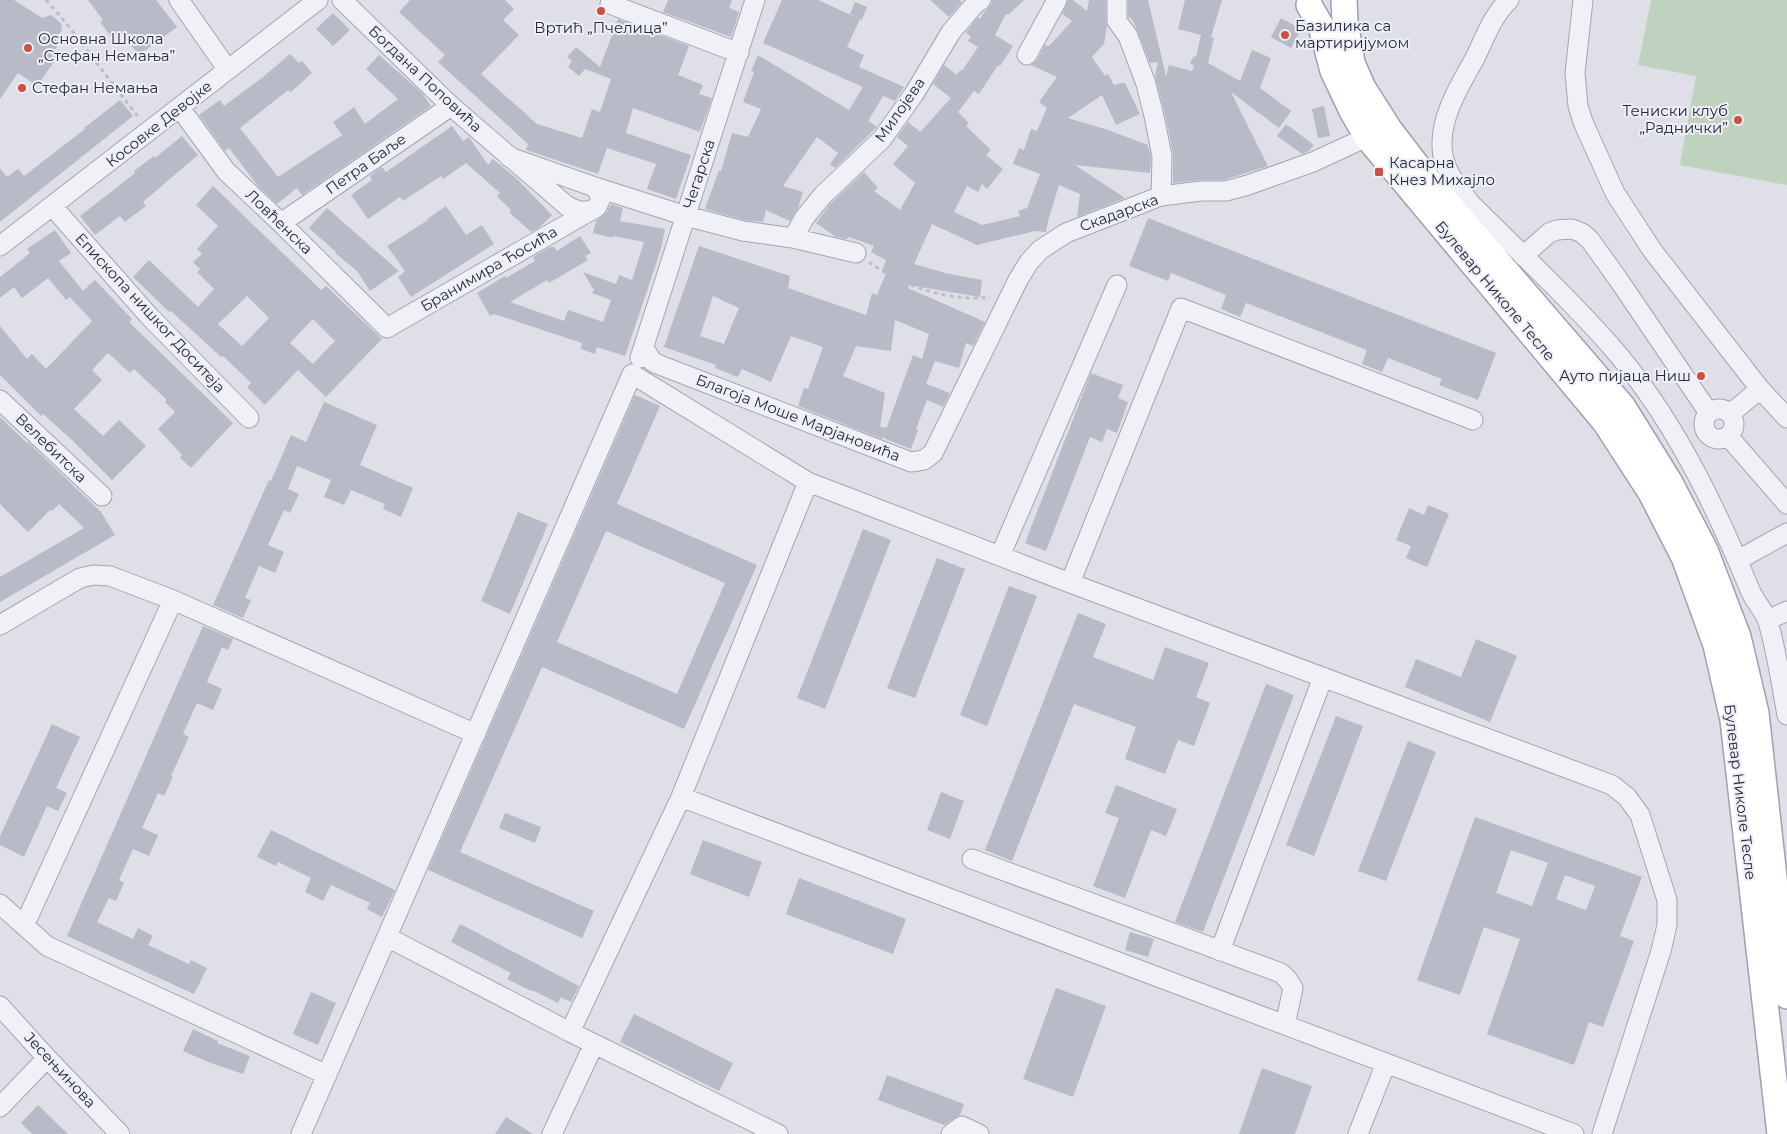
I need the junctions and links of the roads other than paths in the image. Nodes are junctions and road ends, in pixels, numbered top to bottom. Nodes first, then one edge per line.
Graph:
1 (179, 0) edge
2 (318, 0) edge
3 (342, 0) edge
4 (755, 0) edge
5 (981, 0) edge
6 (1057, 0) edge
7 (1117, 0) edge
8 (1344, 0) edge
9 (1509, 0) edge
10 (1582, 0) edge
11 (1305, 3) edge
12 (610, 4) dead end
13 (739, 53) junction
14 (1027, 55) dead end
15 (228, 70) junction
16 (451, 106) junction
17 (180, 108) junction
18 (1367, 137) junction
19 (508, 156) junction
20 (592, 186) junction
21 (1161, 196) junction
22 (53, 206) junction
23 (591, 211) junction
24 (686, 216) junction
25 (281, 223) junction
26 (794, 238) junction
27 (0, 246) edge
28 (856, 252) road end
29 (1523, 256) junction
30 (1117, 285) dead end
31 (1010, 294) joint
32 (387, 328) joint
33 (644, 348) junction
34 (632, 374) junction
35 (1760, 389) junction
36 (0, 400) edge
37 (1730, 414) junction
38 (249, 418) dead end
39 (1787, 418) edge
40 (1473, 420) dead end
41 (1708, 422) junction
42 (1728, 436) junction
43 (1681, 445) junction
44 (808, 482) junction
45 (102, 496) dead end
46 (1787, 504) edge
47 (1787, 533) edge
48 (1000, 556) junction
49 (1738, 560) junction
50 (1070, 583) junction
51 (173, 600) junction
52 (1787, 611) edge
53 (1768, 620) junction
54 (0, 625) edge
55 (1323, 677) junction
56 (1787, 715) edge
57 (476, 734) junction
58 (681, 797) junction
59 (1779, 845) edge
60 (972, 859) dead end
61 (0, 904) edge
62 (24, 926) junction
63 (387, 937) junction
64 (1220, 951) junction
65 (1787, 996) edge
66 (0, 1006) edge
67 (1285, 1025) junction
68 (570, 1032) junction
69 (594, 1044) junction
70 (47, 1058) junction
71 (1386, 1063) junction
72 (327, 1075) junction
73 (0, 1107) edge
74 (120, 1134) edge
75 (302, 1134) edge
76 (552, 1134) edge
77 (778, 1134) edge
78 (951, 1134) edge
79 (979, 1134) edge
80 (1358, 1134) edge
81 (1574, 1134) edge
82 (1602, 1134) edge
83 (1780, 1134) edge

1 - 15 street
2 - 15 street, Косовке Девојке
3 - 16 street, Богдана Поповића
4 - 13 street, Чегарска
5 - 26 street, Милојева
6 - 14 street
7 - 21 street
8 - 11 main road, Булевар Николе Тесле
8 - 59 main road, Булевар Николе Тесле
9 - 29 street
10 - 35 street
11 - 18 main road, Булевар Николе Тесле
12 - 13 street
13 - 24 street, Чегарска
15 - 17 street, Косовке Девојке
16 - 19 street, Богдана Поповића
16 - 25 street, Петра Баље
17 - 22 street, Косовке Девојке
17 - 25 street, Ловћенска
18 - 21 street, Скадарска
18 - 83 main road, Булевар Николе Тесле
19 - 20 street, Богдана Поповића
19 - 23 street, Богдана Поповића
20 - 23 street
20 - 24 street, Богдана Поповића
21 - 31 street, Скадарска
22 - 27 street, Косовке Девојке
22 - 38 street, Епископа нишког Доситеја
23 - 32 street, Бранимира Ћосића
24 - 26 street
24 - 33 street, Чегарска
25 - 32 street, Ловћенска
26 - 28 street
29 - 41 street
29 - 43 street
30 - 48 street
31 - 33 street, Благоја Моше Марјановића
33 - 34 street, Чегарска
34 - 44 street
34 - 57 street, Чегарска
35 - 37 street
35 - 39 street
36 - 45 street, Велебитска
37 - 41 street
37 - 42 street
40 - 50 street
41 - 42 street
41 - 43 street
42 - 46 street
43 - 49 street
44 - 48 street
44 - 58 street
47 - 49 street
48 - 50 street
49 - 53 street
50 - 55 street
51 - 54 street
51 - 57 street
51 - 62 street
52 - 53 street
53 - 56 street
55 - 64 street
55 - 82 street
57 - 63 street, Чегарска
58 - 67 street
58 - 68 street
59 - 65 main road, Булевар Николе Тесле
60 - 64 street
61 - 62 street
62 - 72 street
63 - 68 street
63 - 72 street, Чегарска
64 - 67 street
66 - 70 street, Јесењинова
67 - 71 street
68 - 69 street
69 - 76 street
69 - 77 street
70 - 73 street
70 - 74 street, Јесењинова
71 - 80 street
71 - 81 street
72 - 75 street, Чегарска
78 - 79 street

